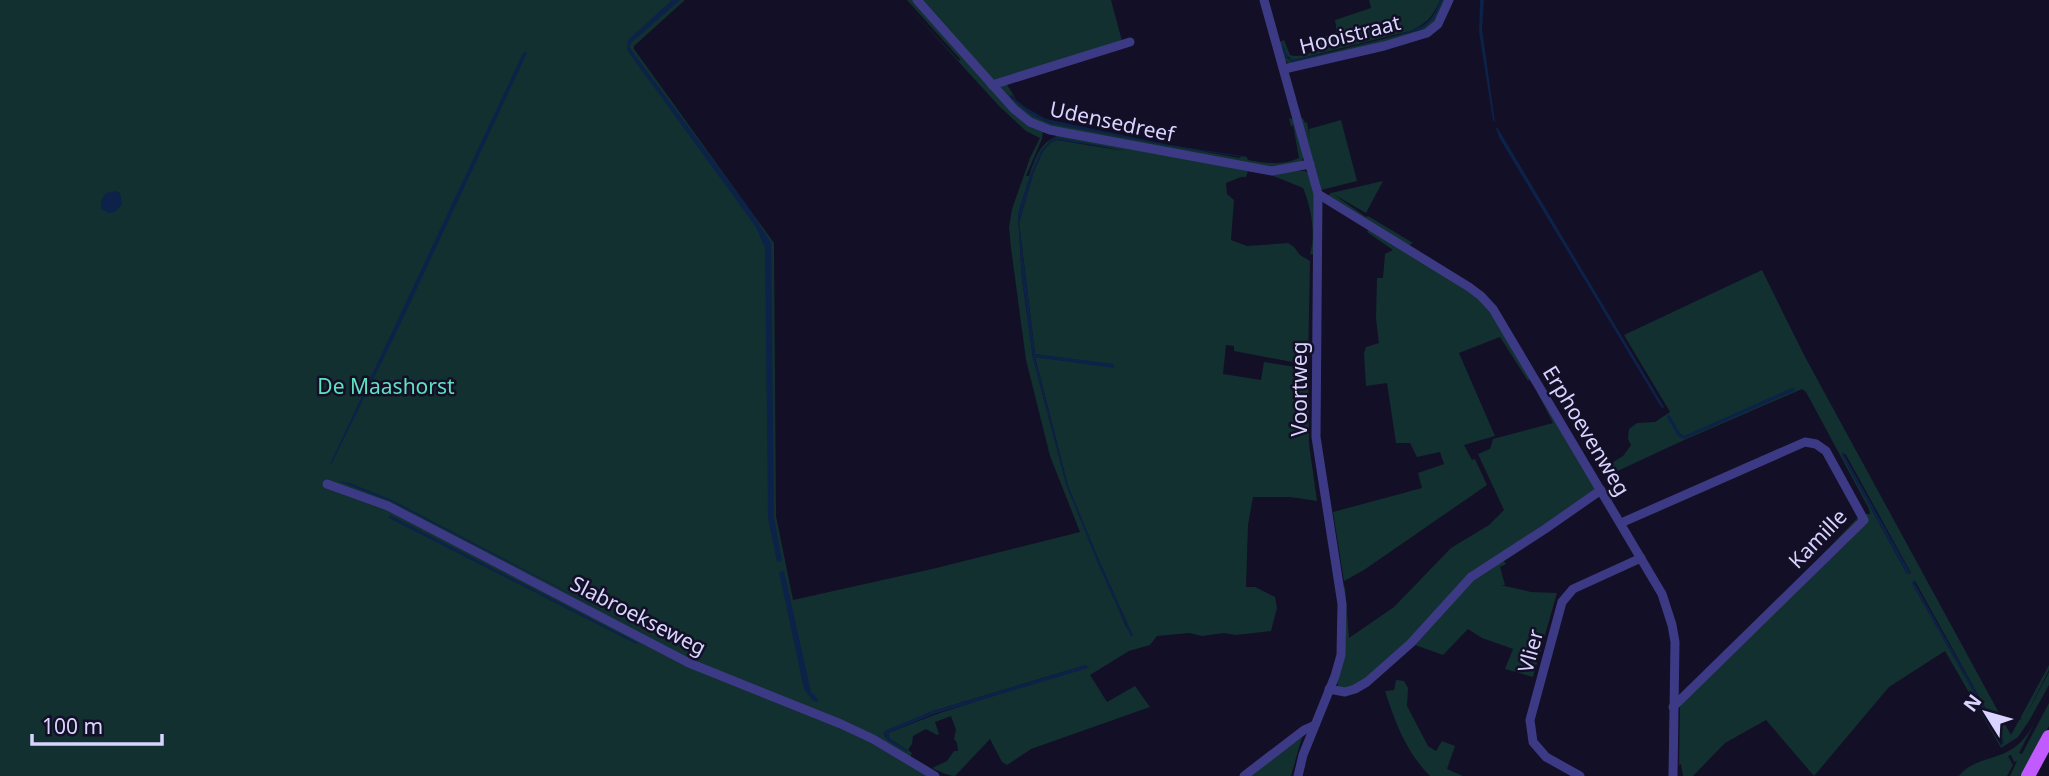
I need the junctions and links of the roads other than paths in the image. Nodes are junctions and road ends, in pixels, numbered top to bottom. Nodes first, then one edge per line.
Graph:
1 (916, 0) edge
2 (1264, 0) edge
3 (1449, 0) edge
4 (1130, 42) dead end
5 (1284, 69) junction
6 (992, 85) junction
7 (1310, 164) junction
8 (1318, 194) junction
9 (327, 484) dead end
10 (1601, 490) junction
11 (1621, 523) junction
12 (1641, 558) junction
13 (1329, 690) junction
14 (1673, 707) junction
15 (1315, 725) junction
16 (2049, 737) edge
17 (934, 776) edge
18 (1244, 776) edge
19 (1298, 776) edge
20 (1580, 776) edge
21 (1673, 776) edge
22 (2028, 776) edge

1 - 6 street, Udensedreef
2 - 5 street, Voortweg
3 - 5 street, Hooistraat
4 - 6 street
5 - 7 street, Voortweg
6 - 7 street, Udensedreef
7 - 8 street, Voortweg
8 - 10 street, Erphoevenweg
8 - 13 street, Voortweg
9 - 17 street, Slabroekseweg
10 - 11 street, Erphoevenweg
10 - 13 street
11 - 12 street, Erphoevenweg
11 - 14 street, Kamille
12 - 14 street, Erphoevenweg
12 - 20 street, Vlier
13 - 15 street, Voortweg
14 - 21 street, Erphoevenweg
15 - 18 street
15 - 19 street, Voortweg
16 - 22 main road

